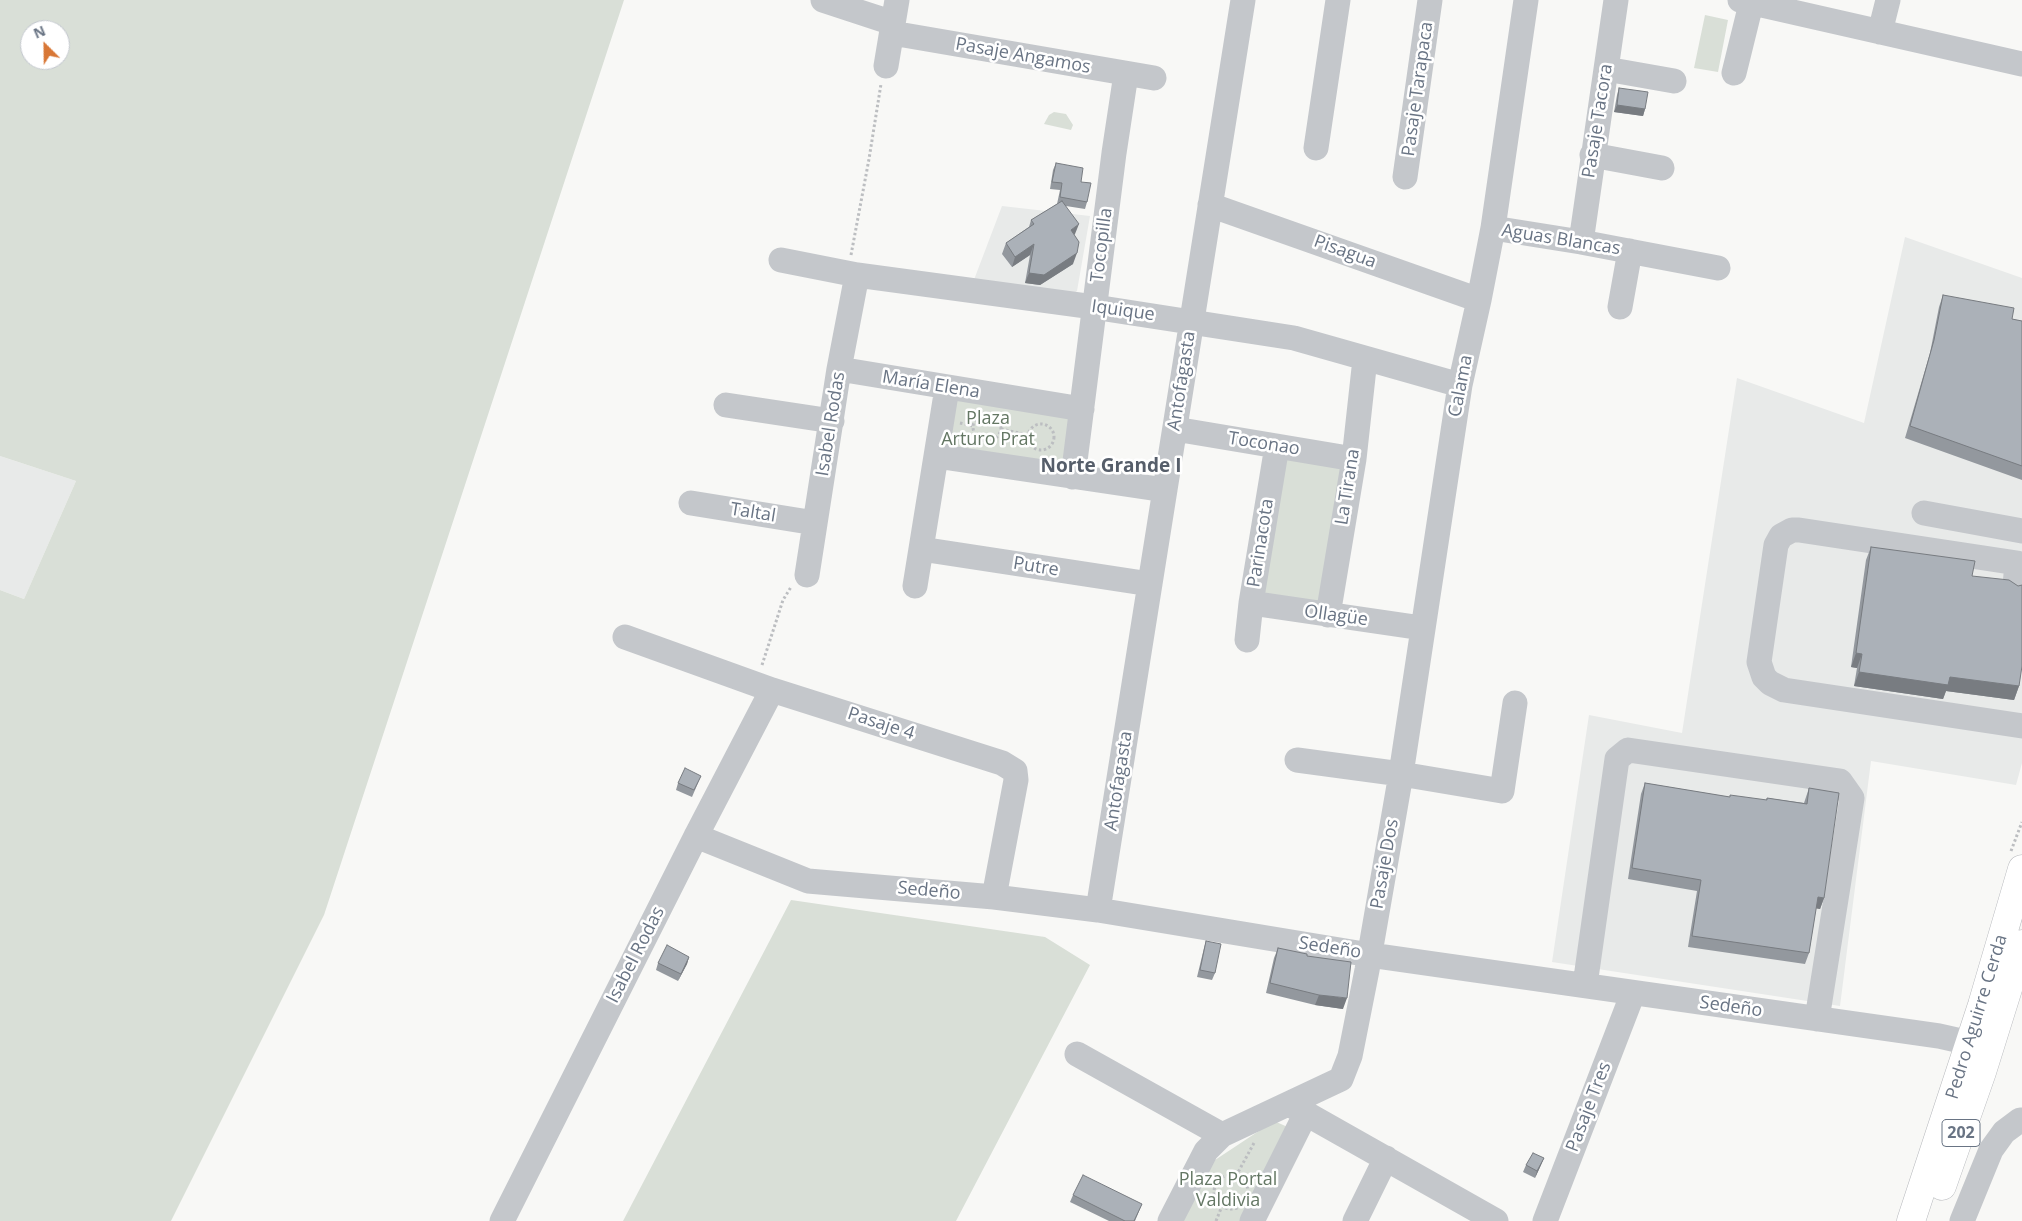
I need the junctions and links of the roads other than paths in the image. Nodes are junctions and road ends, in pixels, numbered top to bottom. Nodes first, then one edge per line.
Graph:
1 (823, 0) edge
2 (1243, 0) edge
3 (1338, 0) edge
4 (1430, 0) edge
5 (1526, 0) edge
6 (1616, 0) edge
7 (1888, 0) edge
8 (1748, 1) edge
9 (894, 19) edge
10 (1880, 32) junction
11 (2022, 64) edge
12 (886, 66) road end
13 (1606, 69) junction
14 (1734, 72) dead end
15 (1126, 74) junction
16 (1154, 78) dead end
17 (1674, 81) dead end
18 (1316, 148) dead end
19 (1592, 156) junction
20 (1662, 168) dead end
21 (1405, 177) dead end
22 (1210, 204) junction
23 (1492, 228) junction
24 (1581, 242) junction
25 (1630, 251) junction
26 (781, 260) dead end
27 (1718, 268) dead end
28 (852, 274) junction
29 (1479, 300) junction
30 (1094, 307) junction
31 (1620, 307) dead end
32 (1192, 322) junction
33 (1365, 359) junction
34 (839, 369) junction
35 (1460, 385) junction
36 (946, 388) junction
37 (726, 405) dead end
38 (1082, 409) junction
39 (832, 421) junction
40 (1175, 429) junction
41 (1277, 446) junction
42 (936, 456) junction
43 (1354, 458) junction
44 (1073, 477) junction
45 (1165, 490) junction
46 (691, 503) dead end
47 (1924, 513) dead end
48 (815, 523) junction
49 (2022, 530) edge
50 (921, 550) junction
51 (807, 575) road end
52 (1150, 584) junction
53 (915, 586) dead end
54 (2015, 586) edge
55 (1251, 603) junction
56 (1328, 615) junction
57 (1422, 628) junction
58 (625, 637) dead end
59 (1247, 640) dead end
60 (764, 686) junction
61 (1514, 703) dead end
62 (2022, 726) edge
63 (1298, 760) dead end
64 (1401, 774) junction
65 (696, 836) junction
66 (2022, 869) edge
67 (994, 897) junction
68 (1098, 910) junction
69 (2022, 944) edge
70 (1370, 955) junction
71 (1585, 985) junction
72 (1633, 993) junction
73 (1817, 1019) junction
74 (1997, 1025) junction
75 (1970, 1043) junction
76 (1077, 1054) dead end
77 (1982, 1072) junction
78 (1298, 1108) junction
79 (2022, 1120) edge
80 (1222, 1135) junction
81 (1386, 1158) junction
82 (1463, 1213) edge
83 (502, 1221) edge
84 (1170, 1221) edge
85 (1252, 1221) edge
86 (1355, 1221) edge
87 (1496, 1221) edge
88 (1545, 1221) edge
89 (1911, 1221) edge
90 (1931, 1221) edge
91 (1962, 1221) edge

1 - 9 street, Pasaje Angamos
2 - 22 street, Antofagasta
3 - 18 street
4 - 21 street, Pasaje Tarapaca
5 - 23 street, Calama
6 - 13 street, Pasaje Tacora
7 - 10 street
8 - 10 street
8 - 14 street
9 - 12 street
9 - 15 street, Pasaje Angamos
10 - 11 street
13 - 17 street
13 - 19 street, Pasaje Tacora
15 - 16 street, Pasaje Angamos
15 - 30 street, Tocopilla
19 - 20 street
19 - 24 street, Pasaje Tacora
22 - 29 street, Pisagua
22 - 32 street, Antofagasta
23 - 24 street, Aguas Blancas
23 - 29 street, Calama
24 - 25 street, Aguas Blancas
25 - 27 street, Aguas Blancas
25 - 31 street, Aguas Blancas
26 - 28 street, Iquique
28 - 30 street, Iquique
28 - 34 street, Isabel Rodas
29 - 35 street, Calama
30 - 32 street, Iquique
30 - 38 street, Tocopilla
32 - 33 street, Iquique
32 - 40 street, Antofagasta
33 - 35 street, Iquique
33 - 43 street, La Tirana
34 - 36 street, María Elena
34 - 39 street, Isabel Rodas
35 - 57 street, Calama
36 - 38 street, María Elena
36 - 42 street
37 - 39 street
38 - 44 street, Tocopilla
39 - 48 street, Isabel Rodas
40 - 41 street, Toconao
40 - 45 street, Antofagasta
41 - 43 street, Toconao
41 - 55 street, Parinacota
42 - 44 street
42 - 50 street
43 - 56 street, La Tirana
44 - 45 street
45 - 52 street, Antofagasta
46 - 48 street, Taltal
47 - 49 street
48 - 51 street, Isabel Rodas
50 - 52 street, Putre
50 - 53 street
52 - 68 street, Antofagasta
54 - 62 street
55 - 56 street, Ollagüe
55 - 59 street, Parinacota
56 - 57 street, Ollagüe
57 - 64 street, Calama
58 - 60 street, Pasaje 4
60 - 65 street, Isabel Rodas
60 - 67 street, Pasaje 4
61 - 64 street
63 - 64 street
64 - 70 street, Pasaje Dos
65 - 67 street, Sedeño
65 - 83 street, Isabel Rodas
66 - 75 highway, Pedro Aguirre Cerda / 202
67 - 68 street, Sedeño
68 - 70 street, Sedeño
69 - 74 highway, Pedro Aguirre Cerda / 202
70 - 71 street, Sedeño
70 - 78 street, Pasaje Dos
71 - 72 street, Sedeño
71 - 73 street
72 - 73 street, Sedeño
72 - 88 street, Pasaje Tres
73 - 75 street, Sedeño
74 - 75 highway
74 - 77 highway, Pedro Aguirre Cerda / 202
75 - 77 highway
75 - 89 highway, Pedro Aguirre Cerda / 202
76 - 80 street
77 - 90 highway, Pedro Aguirre Cerda / 202
78 - 80 street, Pasaje Dos
78 - 81 street
78 - 85 street
79 - 91 street
80 - 84 street
81 - 82 street
81 - 86 street
82 - 87 street

